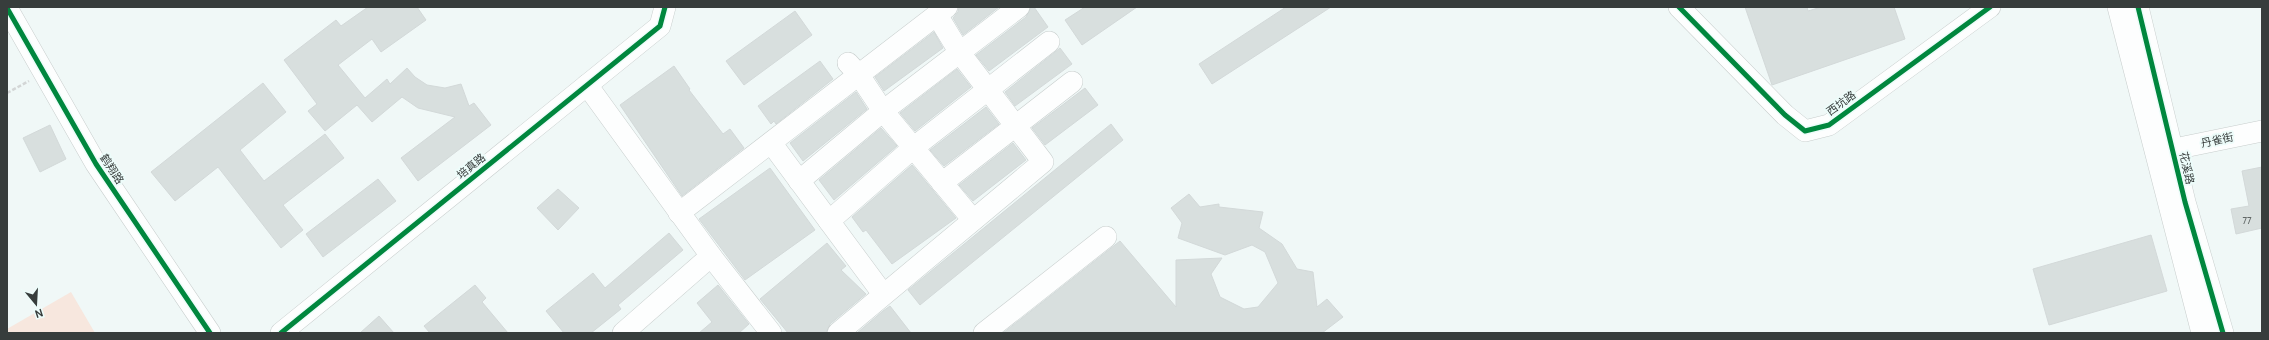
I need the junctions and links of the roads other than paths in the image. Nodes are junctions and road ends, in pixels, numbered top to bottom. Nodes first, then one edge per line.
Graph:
1 (665, 7) edge
2 (1020, 7) edge
3 (1679, 7) edge
4 (1990, 7) edge
5 (2118, 7) edge
6 (2138, 7) edge
7 (7, 8) edge
8 (942, 11) edge
9 (1050, 42) dead end
10 (960, 53) junction
11 (854, 69) junction
12 (1072, 82) dead end
13 (587, 85) junction
14 (986, 89) junction
15 (883, 111) junction
16 (1014, 125) junction
17 (2262, 131) edge
18 (772, 144) junction
19 (913, 148) junction
20 (2173, 152) junction
21 (799, 181) junction
22 (942, 182) junction
23 (679, 212) junction
24 (973, 220) junction
25 (829, 221) junction
26 (1106, 237) dead end
27 (711, 256) junction
28 (883, 294) junction
29 (210, 333) edge
30 (281, 333) edge
31 (623, 333) edge
32 (771, 333) edge
33 (838, 333) edge
34 (984, 333) edge
35 (2202, 333) edge
36 (2223, 333) edge

1 - 13 street, 培真路
2 - 10 street
3 - 4 street, 西坑路
5 - 35 street
6 - 20 street, 花溪路
7 - 29 street, 鹤翔路
8 - 10 street
8 - 11 street
9 - 14 street
10 - 14 street
10 - 15 street
11 - 15 street
11 - 18 street
12 - 16 street
13 - 23 street
13 - 30 street, 培真路
14 - 16 street
14 - 19 street
15 - 19 street
15 - 21 street
16 - 22 street
16 - 24 street
17 - 20 street, 丹雀街
18 - 21 street
18 - 23 street
19 - 22 street
19 - 25 street
20 - 36 street, 花溪路
21 - 25 street
22 - 24 street
23 - 27 street
24 - 28 street
25 - 28 street
26 - 34 street
27 - 31 street
27 - 32 street
28 - 33 street

